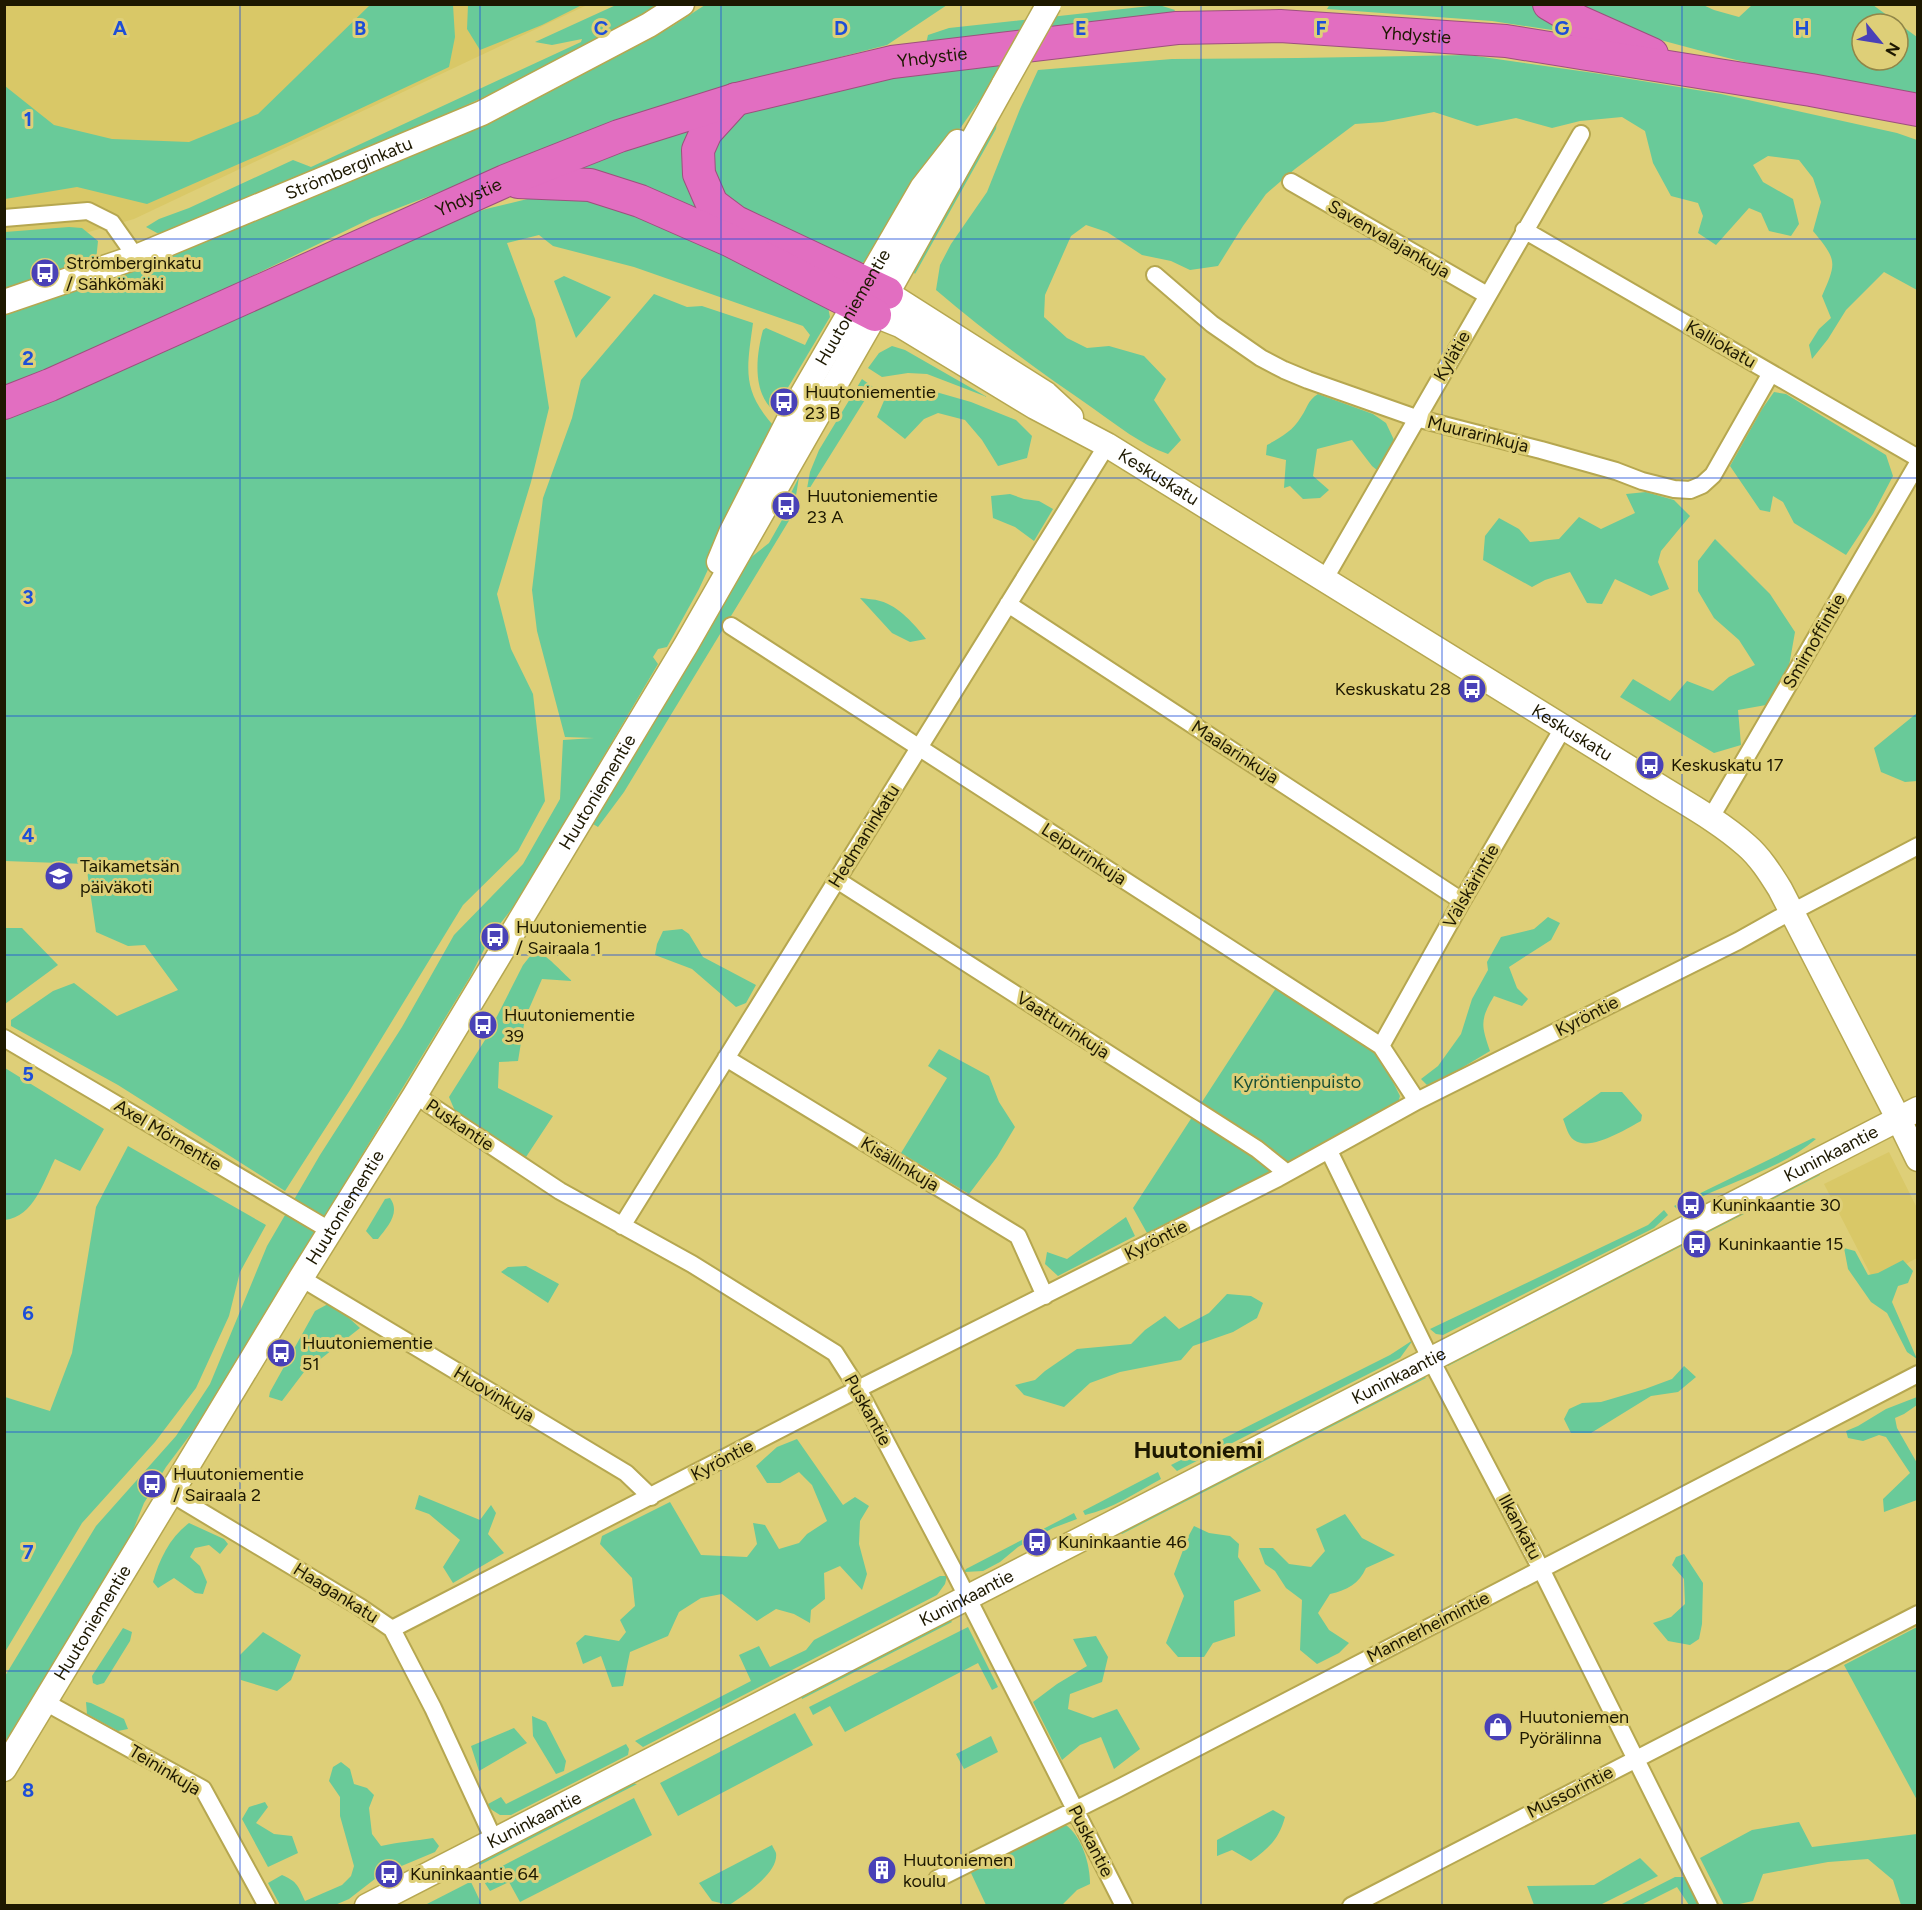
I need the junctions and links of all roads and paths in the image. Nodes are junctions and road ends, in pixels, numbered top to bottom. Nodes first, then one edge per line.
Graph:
1 (682, 4) edge
2 (1050, 4) edge
3 (1312, 4) edge
4 (1549, 4) edge
5 (1280, 26) junction
6 (1691, 72) junction
7 (737, 99) junction
8 (1917, 110) edge
9 (1581, 134) dead end
10 (505, 181) junction
11 (1292, 182) dead end
12 (4, 218) edge
13 (1524, 230) junction
14 (136, 256) junction
15 (1155, 275) dead end
16 (1487, 295) junction
17 (871, 299) junction
18 (4, 302) edge
19 (1771, 373) junction
20 (4, 403) edge
21 (1416, 418) junction
22 (1099, 440) junction
23 (1917, 458) edge
24 (1917, 463) edge
25 (1324, 580) junction
26 (1008, 604) junction
27 (730, 626) dead end
28 (1563, 728) junction
29 (919, 748) junction
30 (1710, 819) junction
31 (1917, 846) edge
32 (837, 880) junction
33 (1462, 901) junction
34 (1792, 912) junction
35 (4, 1038) edge
36 (1381, 1046) junction
37 (726, 1058) junction
38 (415, 1095) junction
39 (1417, 1101) junction
40 (1908, 1114) edge
41 (1329, 1150) junction
42 (1917, 1159) edge
43 (1287, 1173) junction
44 (622, 1226) junction
45 (331, 1231) junction
46 (301, 1278) junction
47 (1046, 1296) junction
48 (1430, 1358) junction
49 (1917, 1374) edge
50 (858, 1389) junction
51 (170, 1493) junction
52 (651, 1497) junction
53 (1541, 1569) junction
54 (967, 1596) junction
55 (1917, 1614) edge
56 (392, 1629) junction
57 (45, 1702) junction
58 (1635, 1758) junction
59 (4, 1769) edge
60 (1075, 1810) junction
61 (494, 1840) junction
62 (937, 1879) dead end
63 (267, 1905) edge
64 (367, 1905) edge
65 (1124, 1905) edge
66 (1351, 1905) edge
67 (1708, 1905) edge

1 - 14 street, Strömberginkatu
2 - 17 street, Huutoniementie, bridge
3 - 5 highway
4 - 6 highway
5 - 6 highway, Yhdystie
5 - 7 highway, Yhdystie
6 - 8 highway, Yhdystie
7 - 10 highway, Yhdystie
7 - 17 highway
9 - 13 street, Kylätie
10 - 17 highway
10 - 20 highway, Yhdystie
11 - 16 street, Savenvalajankuja
12 - 14 street
13 - 16 street, Kylätie
13 - 19 street, Kalliokatu
14 - 18 street, Strömberginkatu
15 - 21 street, Muurarinkuja
16 - 21 street, Kylätie
17 - 22 street, Keskuskatu
17 - 38 street, Huutoniementie
19 - 21 street, Muurarinkuja
19 - 23 street, Kalliokatu
21 - 25 street, Kylätie
22 - 25 street, Keskuskatu
22 - 26 street, Hedmaninkatu
24 - 30 street, Smirnoffintie
25 - 28 street, Keskuskatu
26 - 29 street, Hedmaninkatu
26 - 33 street, Maalarinkuja
27 - 29 street, Leipurinkuja
28 - 30 street, Keskuskatu
28 - 33 street, Välskärintie
29 - 32 street, Hedmaninkatu
29 - 36 street, Leipurinkuja
30 - 34 street, Keskuskatu
31 - 34 street, Kyröntie
32 - 37 street, Hedmaninkatu
32 - 43 street, Vaatturinkuja
33 - 36 street, Välskärintie
34 - 39 street, Kyröntie
34 - 40 street, Keskuskatu
35 - 45 street, Axel Mörnentie
36 - 39 street, Leipurinkuja
37 - 44 street, Hedmaninkatu
37 - 47 street, Kisällinkuja
38 - 44 street, Puskantie
38 - 45 street, Huutoniementie
39 - 41 street, Kyröntie
40 - 42 street, Keskuskatu
40 - 48 street, Kuninkaantie
41 - 43 street, Kyröntie
41 - 48 street, Ilkankatu
43 - 47 street, Kyröntie
44 - 50 street, Puskantie
45 - 46 street, Huutoniementie
46 - 51 street, Huutoniementie
46 - 52 street, Huovinkuja
47 - 50 street, Kyröntie
48 - 53 street, Ilkankatu
48 - 54 street, Kuninkaantie
49 - 53 street, Mannerheimintie
50 - 52 street, Kyröntie
50 - 54 street, Puskantie
51 - 56 street, Haagankatu
51 - 57 street, Huutoniementie
52 - 56 street, Kyröntie
53 - 58 street, Ilkankatu
53 - 60 street, Mannerheimintie
54 - 60 street, Puskantie
54 - 61 street, Kuninkaantie
55 - 58 street, Mussorintie
56 - 61 street, Haagankatu
57 - 59 street, Huutoniementie
57 - 63 street, Teininkuja
58 - 66 street, Mussorintie
58 - 67 street, Ilkankatu
60 - 62 street, Mannerheimintie
60 - 65 street, Puskantie
61 - 64 street, Kuninkaantie

